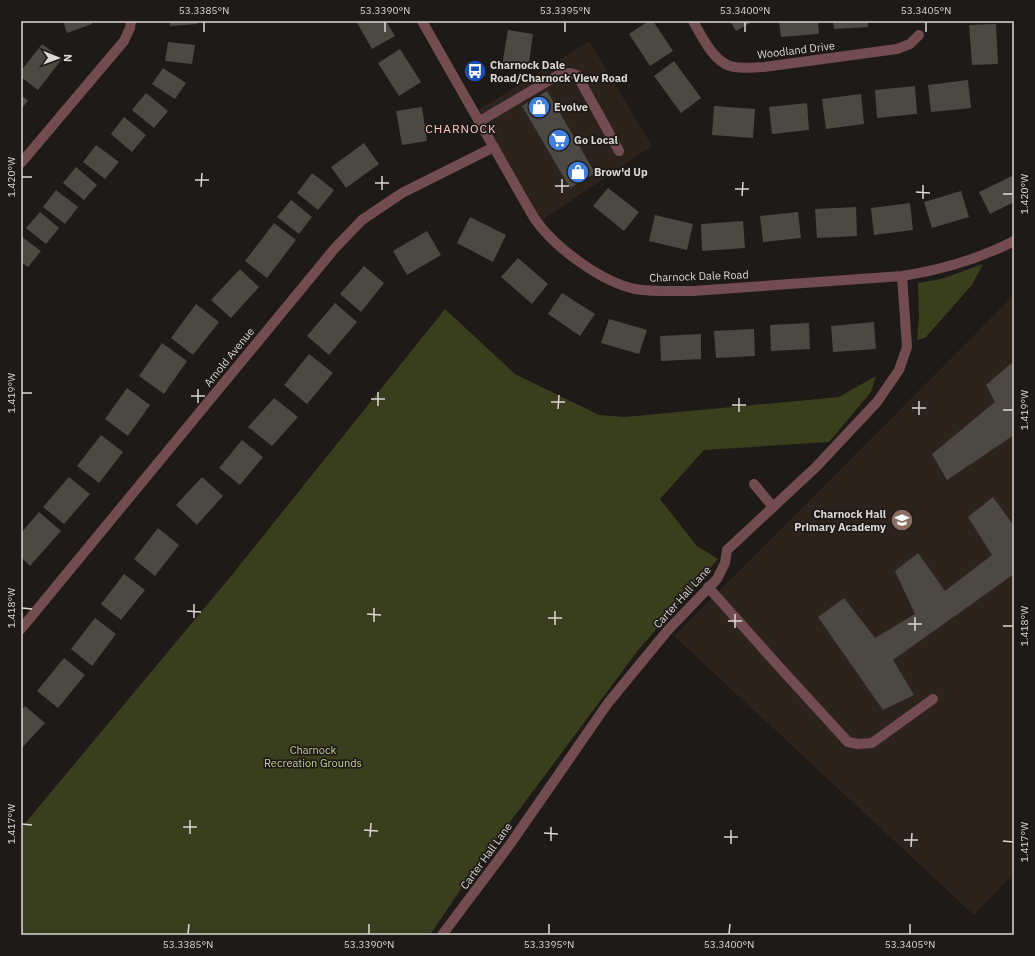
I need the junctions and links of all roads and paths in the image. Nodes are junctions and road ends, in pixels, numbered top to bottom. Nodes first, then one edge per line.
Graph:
1 (131, 21) edge
2 (422, 21) edge
3 (693, 21) edge
4 (919, 35) dead end
5 (480, 121) junction
6 (494, 147) junction
7 (619, 152) dead end
8 (21, 163) edge
9 (1014, 241) edge
10 (902, 276) junction
11 (754, 484) dead end
12 (773, 507) junction
13 (708, 587) junction
14 (21, 628) edge
15 (933, 699) dead end
16 (442, 935) edge

1 - 8 street
2 - 5 street, Charnock Dale Road
3 - 4 street, Woodland Drive
5 - 6 street, Charnock Dale Road
5 - 7 street
6 - 10 street, Charnock Dale Road
6 - 14 street, Arnold Avenue
9 - 10 street, Charnock Dale Road
10 - 12 street, Carter Hall Lane
11 - 12 street
12 - 13 street, Carter Hall Lane
13 - 15 street
13 - 16 street, Carter Hall Lane

